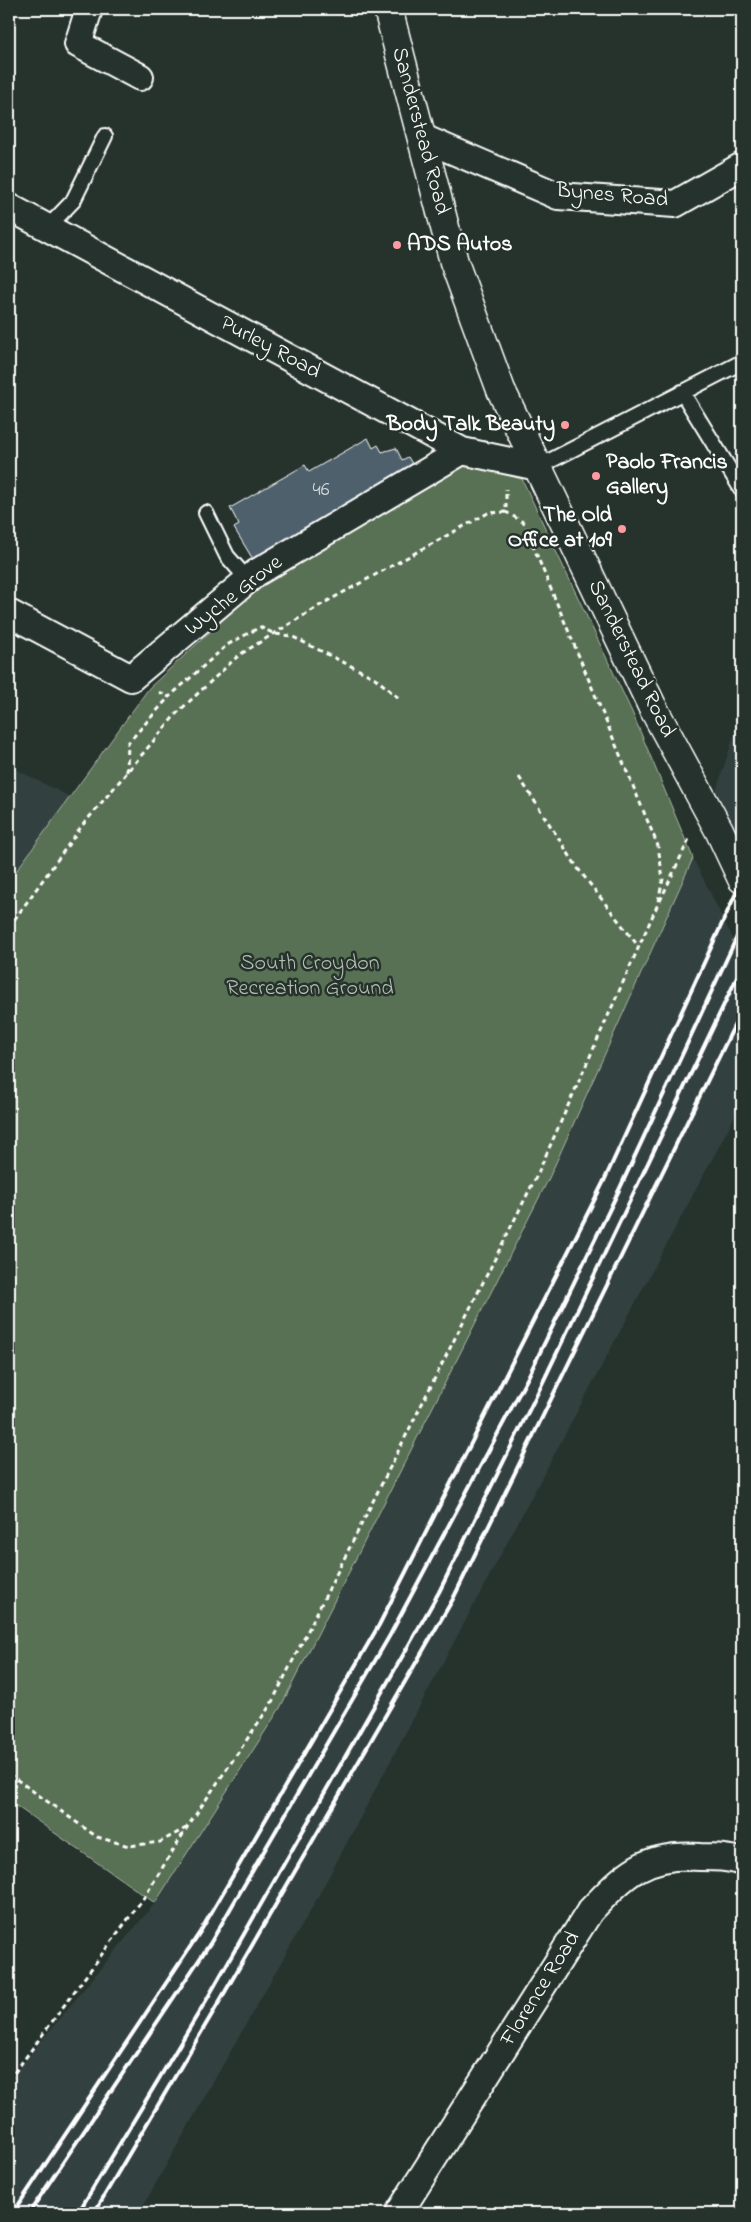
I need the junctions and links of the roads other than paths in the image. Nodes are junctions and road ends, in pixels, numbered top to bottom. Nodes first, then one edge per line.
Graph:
1 (89, 9) edge
2 (388, 9) edge
3 (140, 77) dead end
4 (104, 136) dead end
5 (423, 138) junction
6 (742, 166) edge
7 (9, 207) edge
8 (48, 228) junction
9 (742, 362) edge
10 (682, 392) junction
11 (462, 451) junction
12 (538, 467) junction
13 (742, 490) edge
14 (206, 513) dead end
15 (248, 580) junction
16 (9, 613) edge
17 (742, 878) edge
18 (742, 1862) edge
19 (399, 2213) edge

1 - 3 street
2 - 5 main road, Sanderstead Road
4 - 8 lane
5 - 6 street, Bynes Road
5 - 12 main road, Sanderstead Road
7 - 8 street, Purley Road
8 - 11 street, Purley Road
9 - 10 lane
10 - 12 lane
10 - 13 lane
11 - 12 street, Purley Road
11 - 15 street, Wyche Grove
12 - 17 main road, Sanderstead Road
14 - 15 lane
15 - 16 street, Wyche Grove
18 - 19 street, Florence Road

